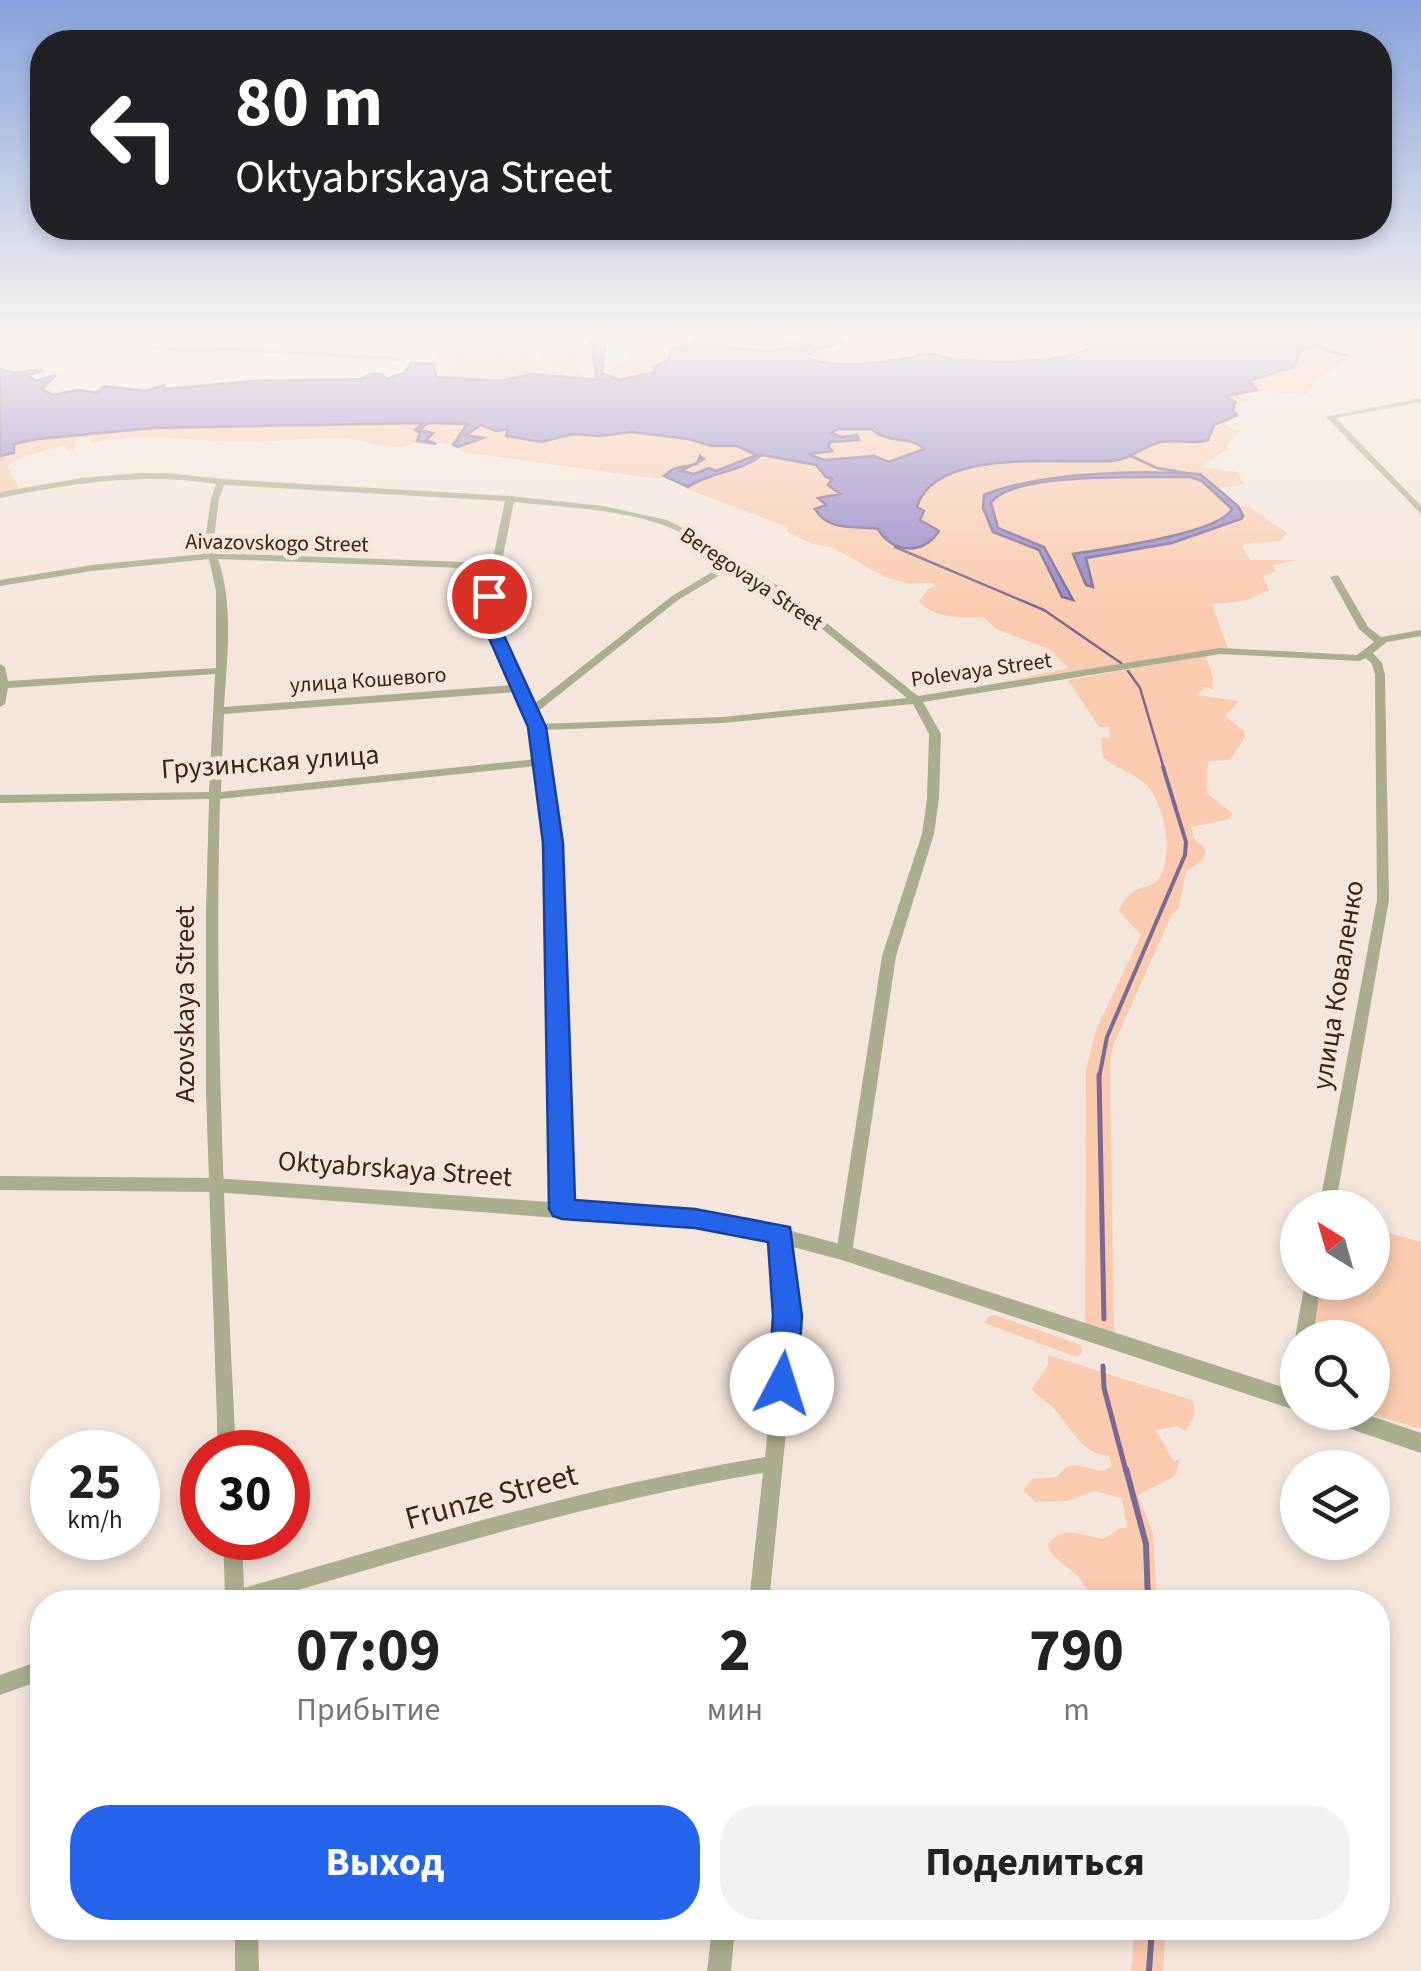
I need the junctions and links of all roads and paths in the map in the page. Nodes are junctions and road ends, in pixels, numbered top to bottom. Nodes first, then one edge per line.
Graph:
1 (1340, 427) edge
2 (222, 482) junction
3 (0, 495) edge
4 (510, 498) junction
5 (1421, 512) edge
6 (210, 556) junction
7 (735, 562) junction
8 (496, 566) junction
9 (1335, 578) dead end
10 (0, 582) edge
11 (1421, 633) edge
12 (1380, 641) junction
13 (1368, 654) junction
14 (0, 667) edge
15 (220, 671) junction
16 (2, 685) edge
17 (521, 688) junction
18 (916, 700) junction
19 (0, 704) edge
20 (218, 711) junction
21 (532, 711) junction
22 (537, 727) junction
23 (543, 762) junction
24 (214, 794) junction
25 (0, 800) edge
26 (0, 1183) edge
27 (214, 1185) junction
28 (1330, 1190) edge
29 (562, 1209) junction
30 (780, 1234) junction
31 (844, 1253) junction
32 (1280, 1396) edge
33 (226, 1430) edge
34 (1382, 1430) edge
35 (1421, 1443) edge
36 (775, 1463) junction
37 (232, 1560) edge
38 (232, 1590) edge
39 (272, 1590) edge
40 (761, 1590) edge
41 (30, 1674) edge
42 (0, 1685) edge
43 (247, 1940) edge
44 (723, 1940) edge
45 (247, 1971) edge
46 (719, 1971) edge

1 - 5 street
2 - 3 street, Beregovaya Street
2 - 4 street, Beregovaya Street
2 - 6 street, Azovskaya Street
4 - 7 street, Beregovaya Street
4 - 8 street
6 - 8 street, Aivazovskogo Street
6 - 10 street, Aivazovskogo Street
6 - 15 street, Azovskaya Street
7 - 18 street, Beregovaya Street
7 - 21 street
8 - 17 street
9 - 12 street
11 - 12 street
12 - 13 street
13 - 18 street, Polevaya Street
13 - 28 street, улица Коваленко
14 - 16 street
15 - 16 street
15 - 20 street, Azovskaya Street
16 - 19 street
17 - 20 street, улица Кошевого
17 - 21 street
18 - 22 street, Polevaya Street
18 - 31 street, Beregovaya Street
20 - 24 street, Azovskaya Street
21 - 22 street
22 - 23 street
23 - 24 street, Грузинская улица
23 - 29 street
24 - 25 street, Грузинская улица
24 - 27 street, Azovskaya Street
26 - 27 street, Oktyabrskaya Street
27 - 29 street, Oktyabrskaya Street
27 - 33 street, Azovskaya Street
29 - 30 street, Oktyabrskaya Street
30 - 31 street, Oktyabrskaya Street
30 - 36 street
31 - 32 street, Oktyabrskaya Street
34 - 35 street
36 - 39 street, Frunze Street
36 - 40 street
37 - 38 street
41 - 42 street
43 - 45 street
44 - 46 street

